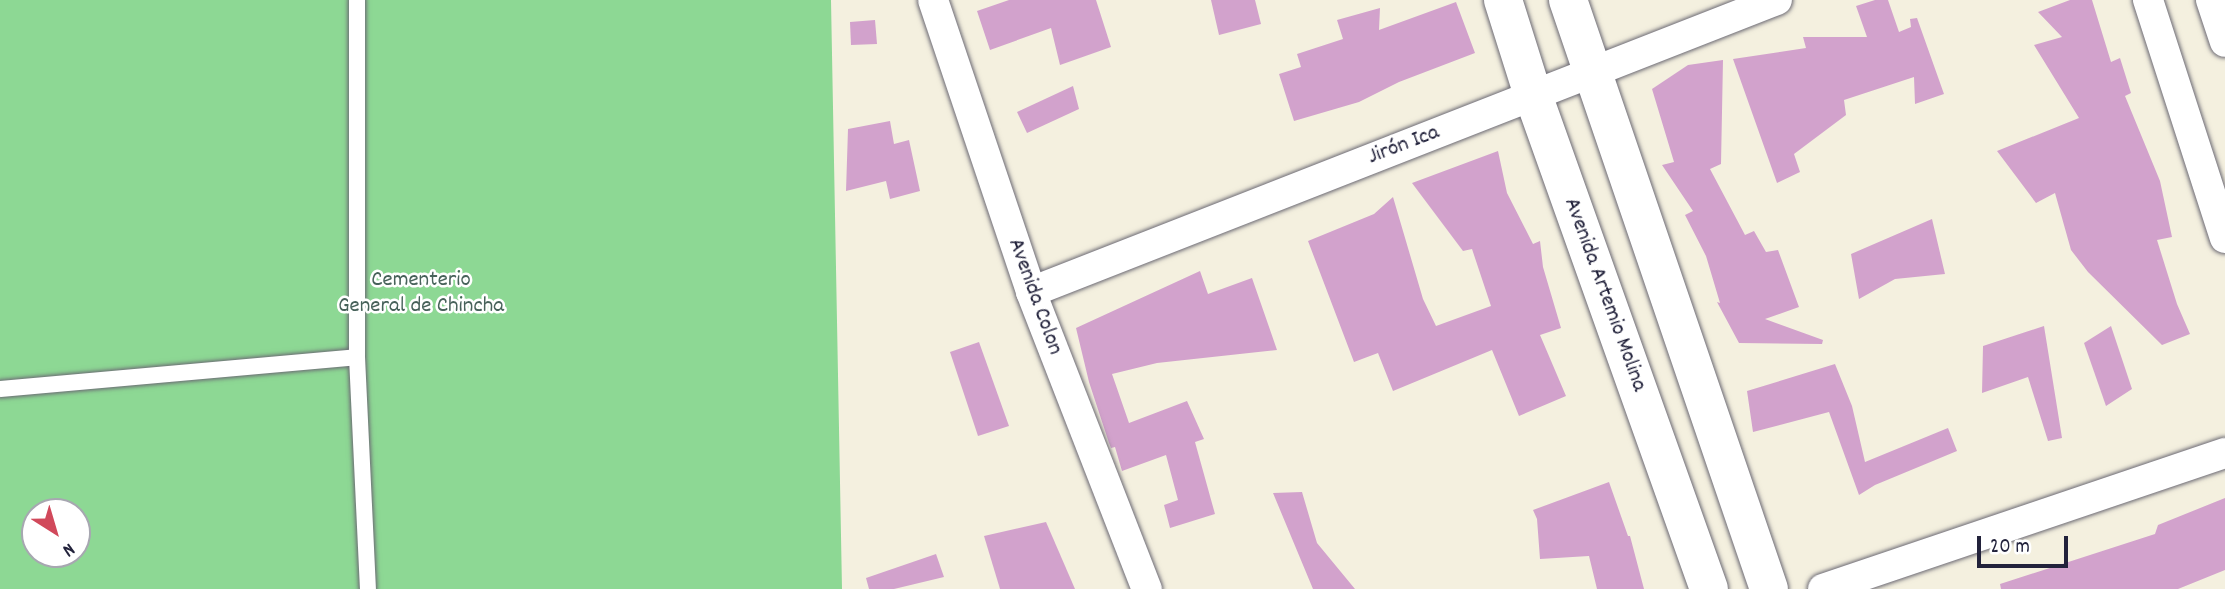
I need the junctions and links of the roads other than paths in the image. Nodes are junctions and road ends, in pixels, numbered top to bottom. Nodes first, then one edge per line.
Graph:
1 (357, 0) edge
2 (933, 0) edge
3 (1503, 0) edge
4 (1569, 0) edge
5 (1777, 0) edge
6 (2148, 0) edge
7 (2211, 0) edge
8 (2225, 43) edge
9 (1593, 73) junction
10 (1533, 95) junction
11 (2225, 238) edge
12 (1031, 292) junction
13 (357, 357) junction
14 (0, 389) edge
15 (2225, 453) edge
16 (368, 589) edge
17 (1147, 589) edge
18 (1709, 589) edge
19 (1769, 589) edge
20 (1823, 589) edge

1 - 13 lane
2 - 12 street, Avenida Colon
3 - 10 street, Avenida Artemio Molina
4 - 9 street
5 - 9 street, Jirón Ica
6 - 11 street
7 - 8 street
9 - 10 street, Jirón Ica
9 - 19 street
10 - 12 street, Jirón Ica
10 - 18 street, Avenida Artemio Molina
12 - 17 street, Avenida Colon
13 - 14 lane
13 - 16 lane
15 - 20 street

